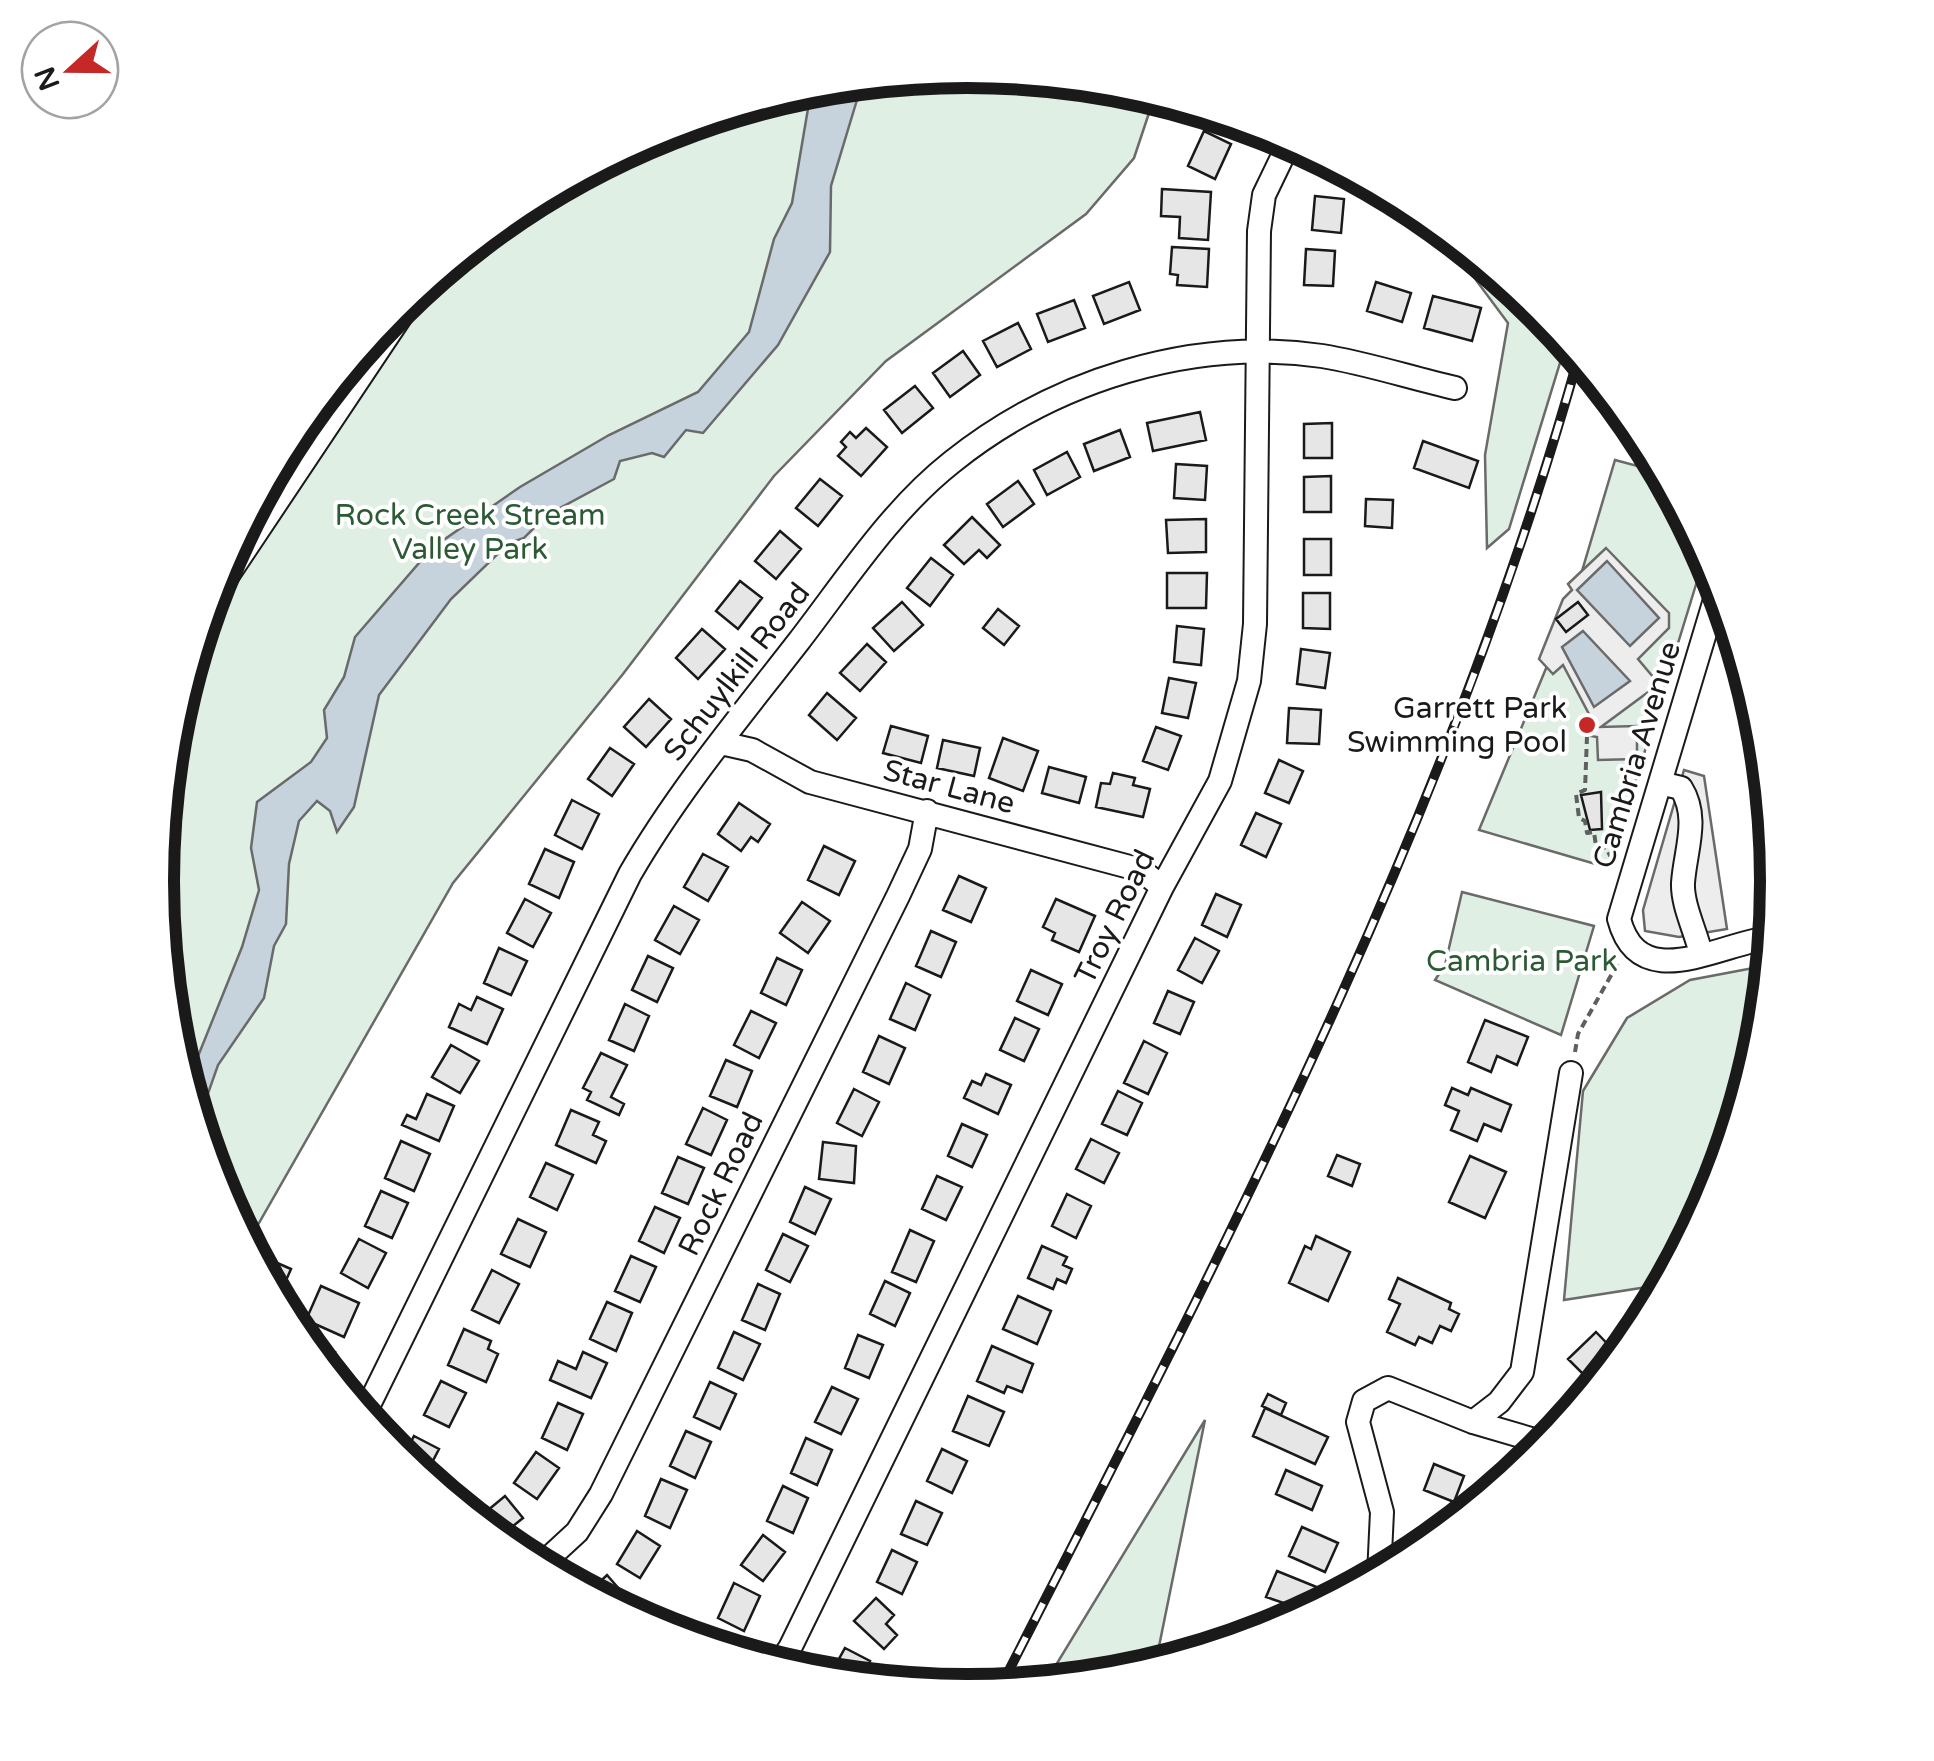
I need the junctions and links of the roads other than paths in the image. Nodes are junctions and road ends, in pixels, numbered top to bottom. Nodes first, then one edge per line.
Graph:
1 (1284, 154) edge
2 (377, 351) edge
3 (1257, 352) junction
4 (1454, 388) dead end
5 (252, 538) edge
6 (1712, 609) edge
7 (720, 743) junction
8 (1660, 783) junction
9 (928, 811) junction
10 (1162, 887) junction
11 (1757, 941) edge
12 (1701, 954) junction
13 (1571, 1073) road end
14 (371, 1403) edge
15 (1473, 1422) junction
16 (1530, 1439) edge
17 (551, 1556) edge
18 (1380, 1557) edge
19 (787, 1652) edge

1 - 3 street, Troy Road
2 - 5 street
3 - 4 street, Schuylkill Road
3 - 7 street, Schuylkill Road
3 - 10 street, Troy Road
6 - 8 street, Cambria Avenue
7 - 9 street, Star Lane
7 - 14 street, Schuylkill Road
8 - 12 street
8 - 12 street, Cambria Avenue
9 - 10 street, Star Lane
9 - 17 street, Rock Road
10 - 19 street, Troy Road
11 - 12 street
13 - 15 street
15 - 16 street
15 - 18 street

